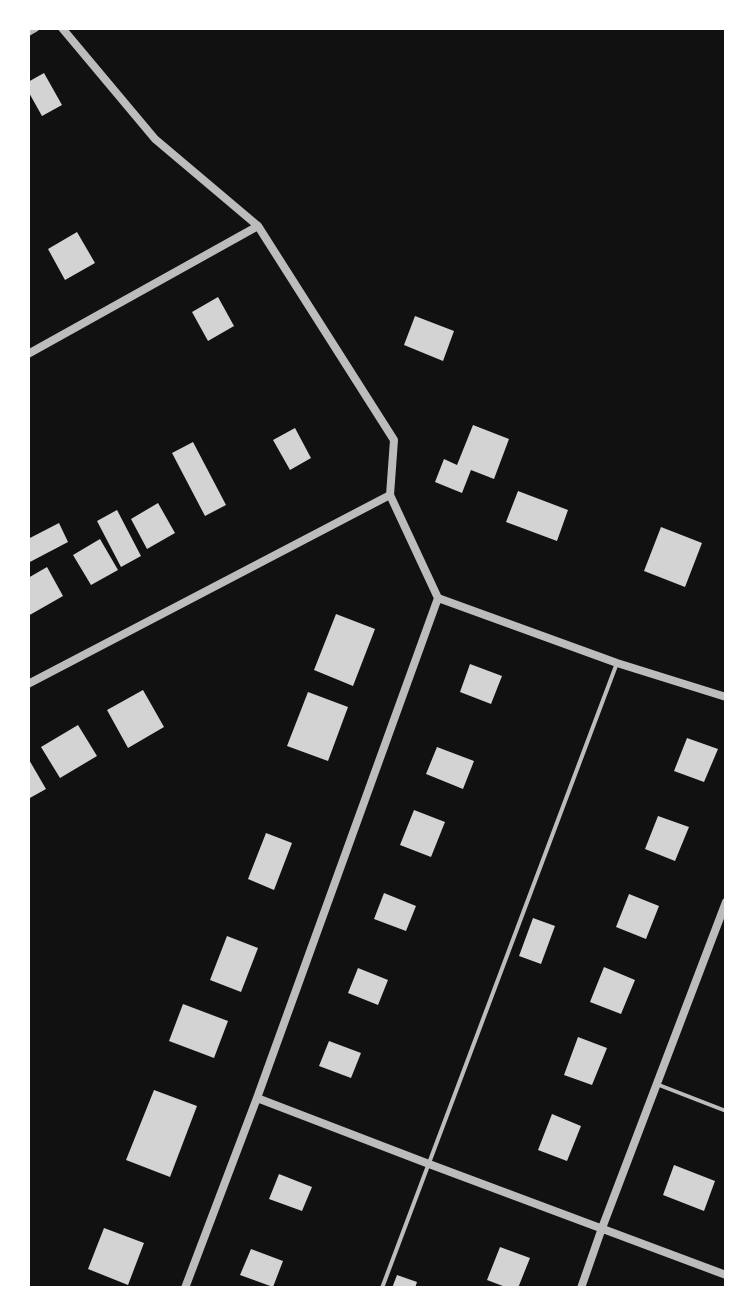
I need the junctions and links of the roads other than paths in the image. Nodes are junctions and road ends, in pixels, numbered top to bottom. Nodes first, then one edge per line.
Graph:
1 (35, 28) edge
2 (62, 28) edge
3 (28, 32) edge
4 (258, 226) junction
5 (28, 354) edge
6 (390, 495) junction
7 (438, 598) junction
8 (617, 663) junction
9 (28, 684) edge
10 (726, 697) edge
11 (726, 902) edge
12 (715, 930) junction
13 (726, 935) edge
14 (656, 1084) junction
15 (257, 1098) junction
16 (726, 1111) edge
17 (429, 1164) junction
18 (602, 1228) junction
19 (726, 1275) edge
20 (185, 1288) edge
21 (382, 1288) edge
22 (581, 1288) edge

1 - 3 street
2 - 4 street
4 - 5 street
4 - 6 street
6 - 7 street
6 - 9 street
7 - 8 street
7 - 15 street
8 - 10 street
8 - 17 lane
11 - 12 street
12 - 13 street
12 - 14 street
14 - 16 lane
14 - 18 street
15 - 17 street
15 - 20 street
17 - 18 street
17 - 21 lane
18 - 19 street
18 - 22 street

